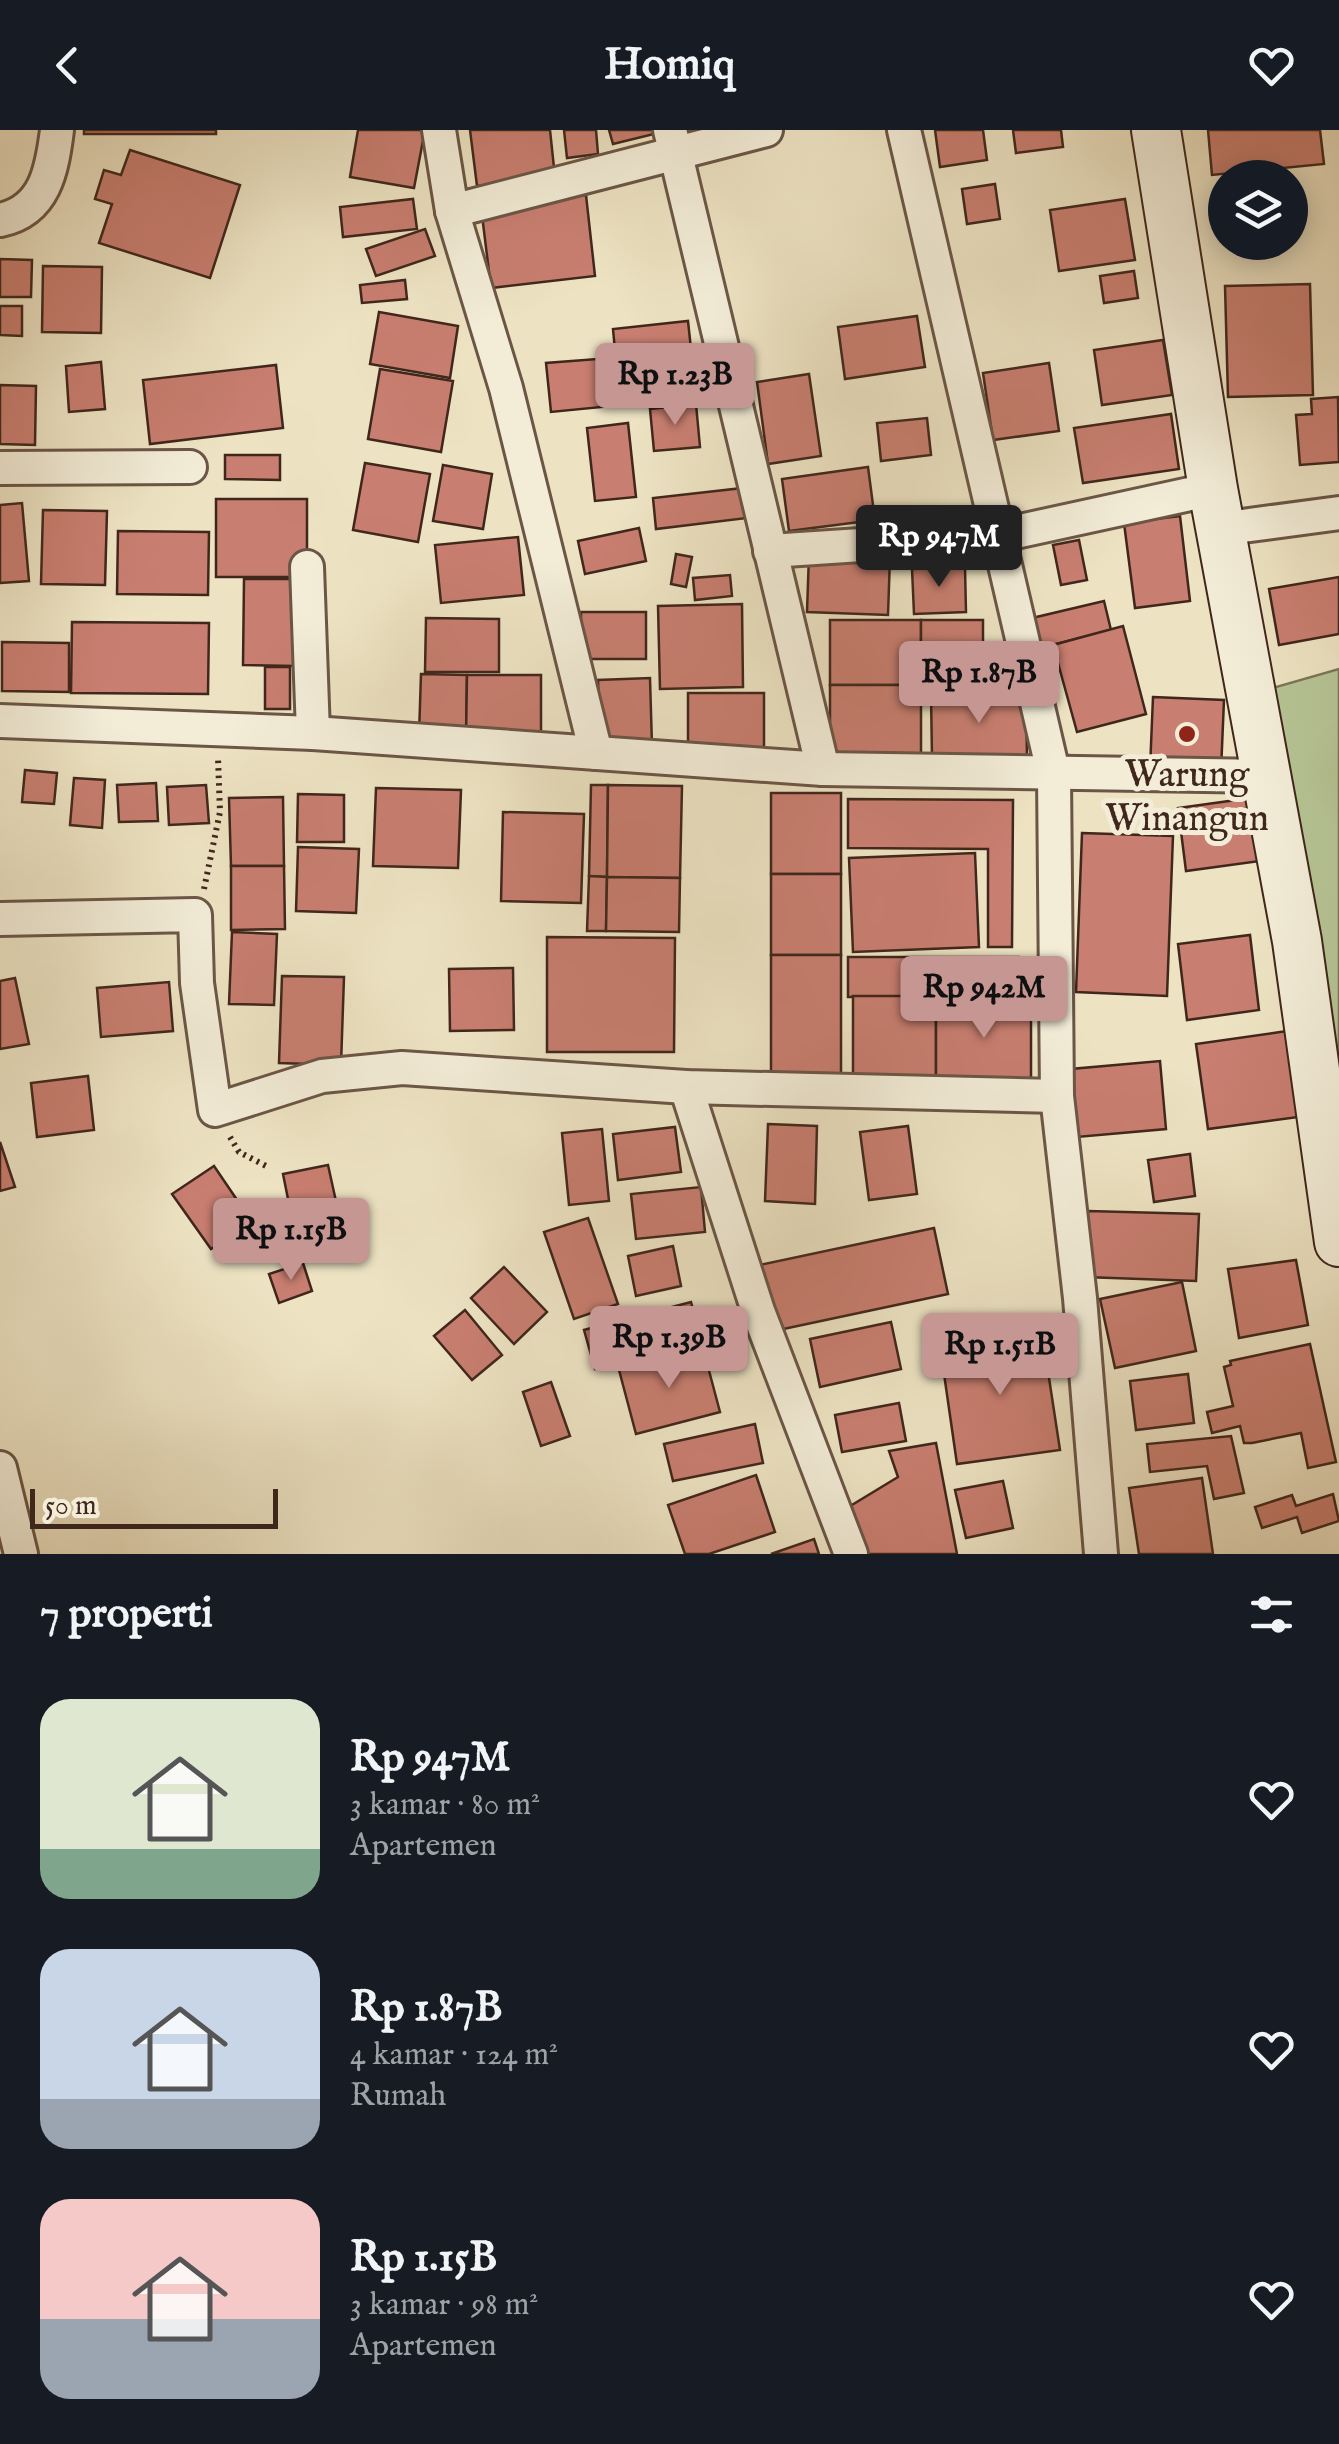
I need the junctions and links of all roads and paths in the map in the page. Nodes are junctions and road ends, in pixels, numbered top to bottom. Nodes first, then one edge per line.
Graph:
1 (56, 130) edge
2 (439, 130) edge
3 (766, 130) edge
4 (904, 130) edge
5 (1156, 130) edge
6 (672, 142) edge
7 (452, 211) junction
8 (0, 220) edge
9 (190, 467) dead end
10 (0, 468) edge
11 (1216, 509) junction
12 (1339, 513) edge
13 (997, 536) junction
14 (770, 550) junction
15 (308, 567) dead end
16 (0, 720) edge
17 (217, 732) junction
18 (313, 733) junction
19 (596, 753) junction
20 (823, 769) junction
21 (1054, 776) junction
22 (1266, 776) junction
23 (196, 915) junction
24 (0, 920) edge
25 (686, 1087) junction
26 (1058, 1096) junction
27 (215, 1110) junction
28 (270, 1168) dead end
29 (1339, 1242) edge
30 (0, 1468) edge
31 (21, 1554) edge
32 (851, 1554) edge
33 (1101, 1554) edge

1 - 8 street
2 - 7 street
3 - 6 street
4 - 13 street
5 - 11 street
6 - 7 street
6 - 14 street
7 - 19 street
9 - 10 street
11 - 12 street
11 - 13 street
11 - 22 street
13 - 14 street
13 - 21 street
14 - 20 street
15 - 18 street
16 - 17 street
17 - 18 street
17 - 23 path
18 - 19 street
19 - 20 street
20 - 21 street
21 - 22 street
21 - 26 street
22 - 29 street
23 - 24 street
23 - 27 street
25 - 26 street
25 - 27 street
25 - 32 street
26 - 33 street
27 - 28 path
30 - 31 street

